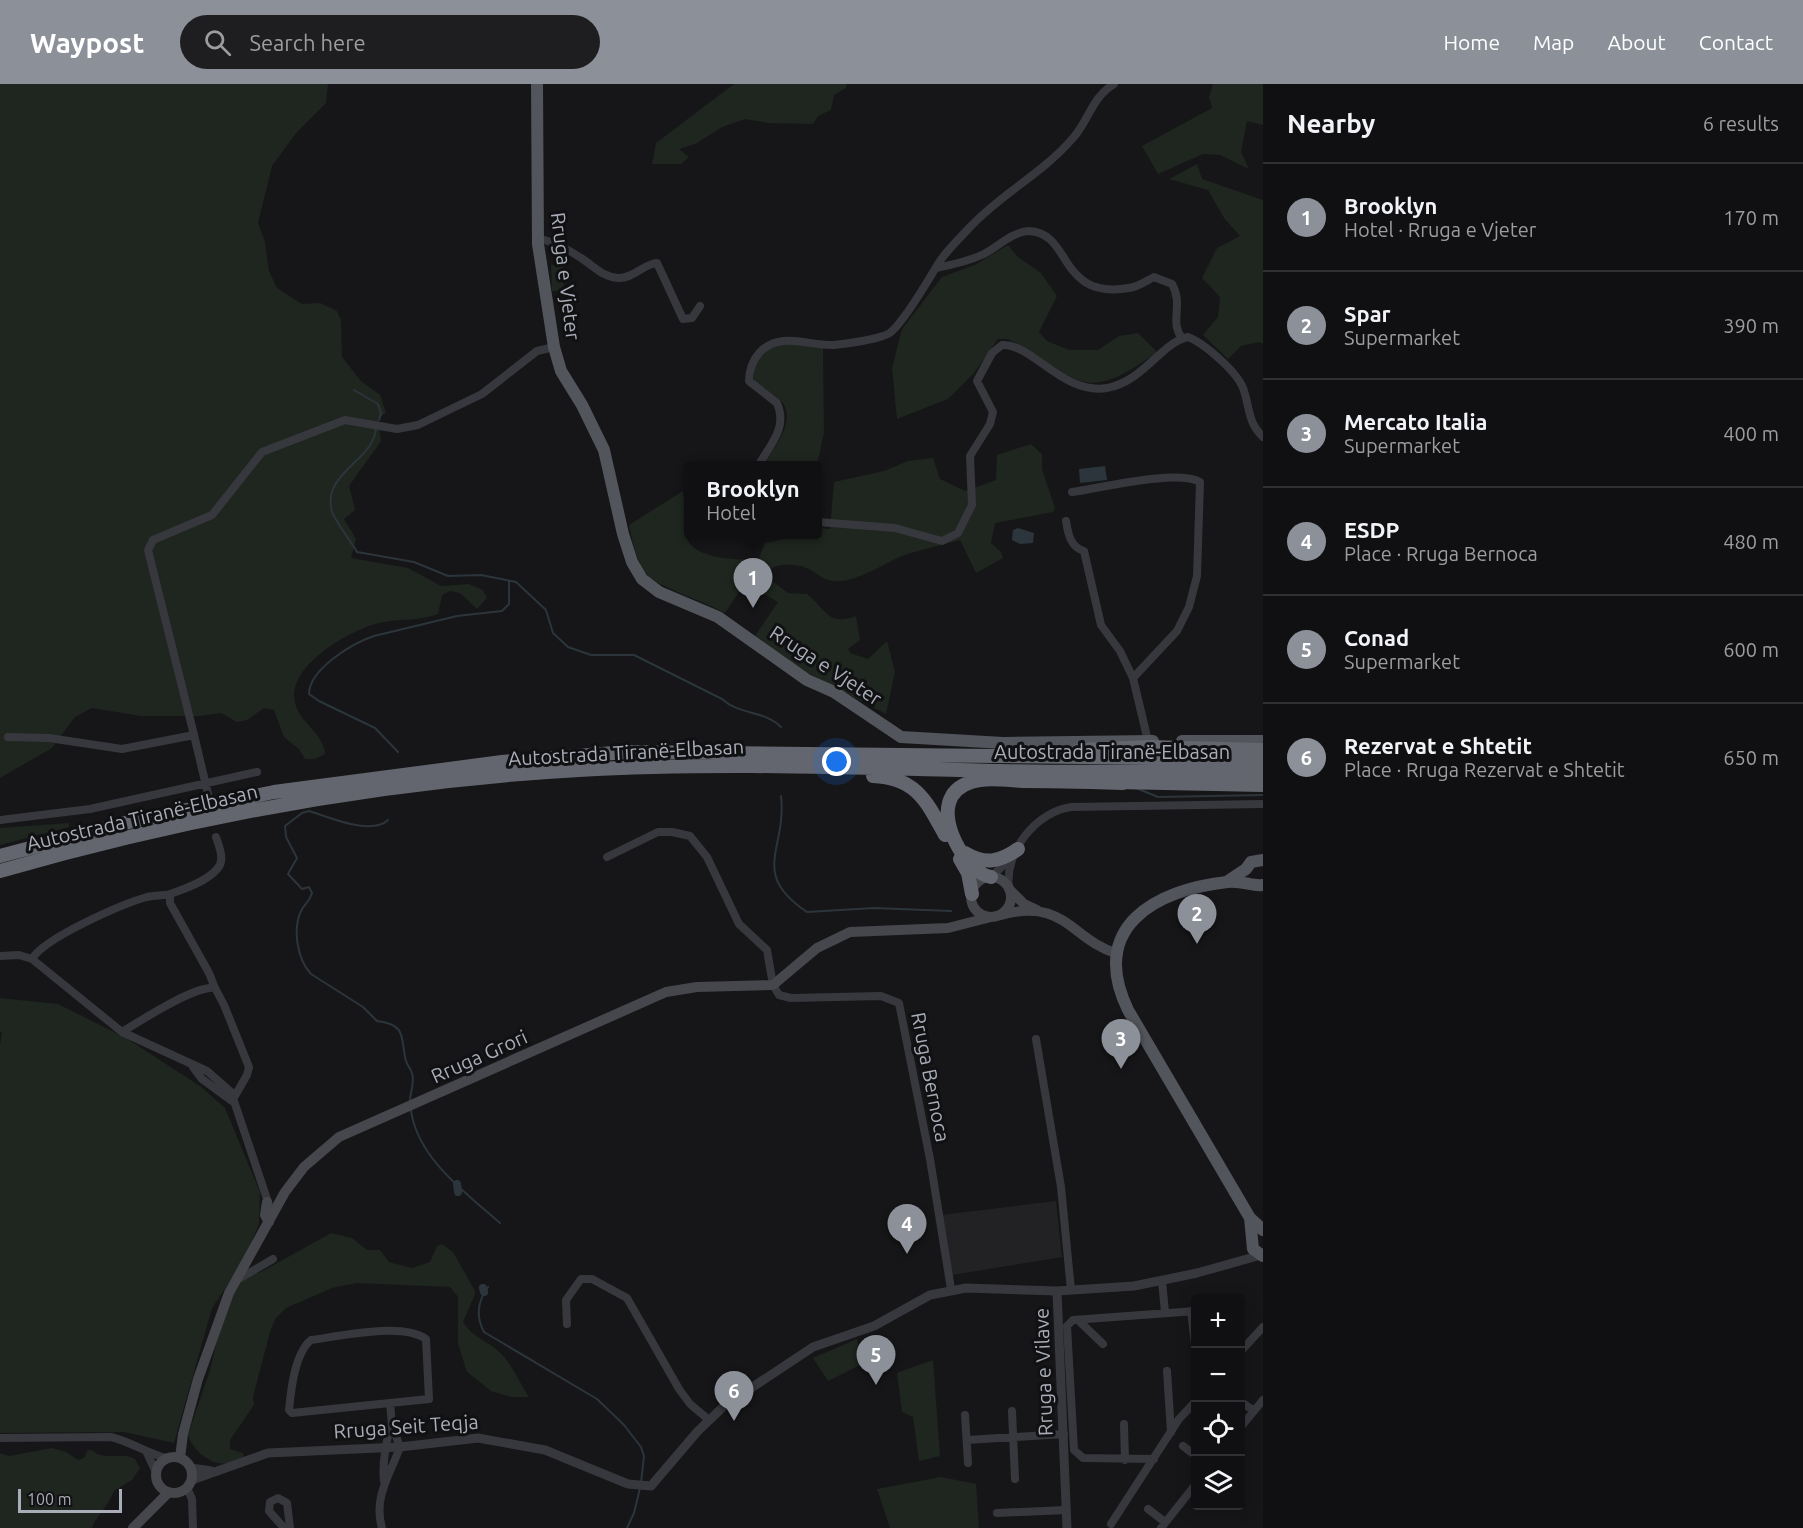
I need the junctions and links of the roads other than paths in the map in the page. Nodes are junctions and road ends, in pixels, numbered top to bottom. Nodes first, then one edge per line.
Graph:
1 (537, 84) edge
2 (1114, 84) edge
3 (538, 238) junction
4 (936, 268) junction
5 (700, 306) dead end
6 (1182, 338) junction
7 (554, 347) junction
8 (1263, 437) edge
9 (761, 461) edge
10 (1072, 492) dead end
11 (1066, 521) dead end
12 (822, 522) edge
13 (1133, 678) junction
14 (194, 735) junction
15 (9, 736) dead end
16 (1148, 741) junction
17 (1263, 741) edge
18 (1263, 750) edge
19 (988, 758) junction
20 (1263, 759) edge
21 (794, 765) junction
22 (1000, 771) junction
23 (1263, 771) edge
24 (257, 772) dead end
25 (207, 783) junction
26 (1123, 783) junction
27 (1263, 785) edge
28 (209, 798) dead end
29 (1263, 804) edge
30 (0, 820) edge
31 (216, 837) dead end
32 (1018, 849) junction
33 (962, 850) junction
34 (0, 856) edge
35 (607, 857) dead end
36 (1262, 860) edge
37 (0, 871) edge
38 (1247, 875) junction
39 (991, 877) junction
40 (1263, 885) edge
41 (1009, 889) junction
42 (170, 894) junction
43 (971, 895) junction
44 (1042, 913) junction
45 (996, 916) junction
46 (952, 928) junction
47 (1118, 954) junction
48 (0, 956) edge
49 (32, 959) junction
50 (773, 985) junction
51 (215, 988) junction
52 (122, 1032) junction
53 (1036, 1039) dead end
54 (232, 1101) junction
55 (272, 1201) junction
56 (1257, 1236) edge
57 (252, 1252) junction
58 (1262, 1256) edge
59 (1238, 1260) junction
60 (259, 1262) junction
61 (243, 1268) junction
62 (236, 1281) junction
63 (1162, 1281) junction
64 (951, 1289) junction
65 (1071, 1290) junction
66 (1057, 1291) junction
67 (1191, 1311) edge
68 (1165, 1312) junction
69 (1078, 1320) junction
70 (567, 1324) dead end
71 (1263, 1327) edge
72 (1103, 1344) dead end
73 (1244, 1348) edge
74 (1167, 1371) dead end
75 (1263, 1400) edge
76 (1195, 1402) edge
77 (1241, 1402) edge
78 (390, 1403) junction
79 (1012, 1411) dead end
80 (1254, 1411) junction
81 (965, 1415) dead end
82 (709, 1420) junction
83 (1245, 1422) edge
84 (1124, 1424) dead end
85 (392, 1425) junction
86 (1171, 1432) junction
87 (1064, 1434) junction
88 (0, 1438) edge
89 (1013, 1438) junction
90 (967, 1440) junction
91 (1183, 1446) dead end
92 (400, 1447) junction
93 (387, 1448) junction
94 (1191, 1452) edge
95 (147, 1453) junction
96 (1076, 1454) junction
97 (1064, 1456) junction
98 (172, 1458) junction
99 (1154, 1459) junction
100 (1125, 1460) junction
101 (968, 1463) dead end
102 (190, 1468) junction
103 (156, 1472) junction
104 (213, 1472) junction
105 (1016, 1479) dead end
106 (384, 1480) junction
107 (189, 1484) junction
108 (164, 1490) junction
109 (1191, 1490) edge
110 (1148, 1509) dead end
111 (1066, 1510) junction
112 (998, 1513) dead end
113 (1111, 1524) dead end
114 (1163, 1525) edge
115 (132, 1528) edge
116 (193, 1528) edge
117 (284, 1528) edge
118 (290, 1528) edge
119 (382, 1528) edge
120 (1067, 1528) edge

1 - 3 main road, Rruga e Vjeter
2 - 4 street
3 - 5 street
3 - 7 main road, Rruga e Vjeter
4 - 6 street
4 - 9 street
6 - 8 street
6 - 12 street
7 - 14 street
7 - 16 main road, Rruga e Vjeter
10 - 13 street
11 - 13 street
13 - 16 street
14 - 15 street
14 - 25 street
16 - 17 main road, Rruga e Vjeter
18 - 19 highway
19 - 20 highway, Autostrada Tiranë-Elbasan
19 - 34 highway, Autostrada Tiranë-Elbasan
21 - 22 highway, Autostrada Tiranë-Elbasan
21 - 37 highway, Autostrada Tiranë-Elbasan
21 - 43 highway
22 - 23 highway, Autostrada Tiranë-Elbasan
22 - 26 highway
24 - 25 street
25 - 28 street
25 - 30 street
26 - 27 highway
26 - 33 highway
29 - 32 street
31 - 42 street
32 - 33 highway
32 - 39 street
32 - 41 street
33 - 39 highway
35 - 50 street
36 - 38 main road
38 - 40 main road
38 - 47 main road
39 - 41 main road
39 - 43 main road
41 - 44 main road
41 - 45 main road
42 - 49 street
42 - 51 street
43 - 45 main road
43 - 46 main road
44 - 45 main road
44 - 47 main road
45 - 46 main road
46 - 50 main road
47 - 56 main road
48 - 49 street
49 - 52 street
50 - 55 main road, Rruga Grori
50 - 64 street, Rruga Bernoca
51 - 52 street
51 - 54 street
52 - 54 street
53 - 65 street
54 - 55 street
55 - 57 main road, Rruga Grori
56 - 58 main road
56 - 59 street
57 - 60 street
57 - 61 main road, Rruga Grori
58 - 59 street, Rruga e Vilave
59 - 63 street, Rruga e Vilave
60 - 61 street
60 - 62 street
61 - 62 main road, Rruga Grori
62 - 98 main road, Rruga Grori
63 - 65 street, Rruga e Vilave
63 - 68 street
64 - 66 street
64 - 82 street, Rruga Seit Teqja
65 - 66 street, Rruga e Vilave
66 - 87 street, Rruga e Vilave
67 - 68 street
68 - 69 street
69 - 72 street
69 - 96 street
70 - 82 street
71 - 73 street
74 - 86 street
75 - 80 street
76 - 86 street
77 - 80 street
78 - 78 street
78 - 85 street
79 - 89 street
80 - 83 street
81 - 90 street
82 - 92 street, Rruga Seit Teqja
84 - 100 street
85 - 92 street
85 - 93 street
86 - 99 street
87 - 89 street
87 - 97 street, Rruga e Vilave
88 - 95 street
89 - 90 street
89 - 105 street
90 - 101 street
91 - 94 street
92 - 93 street, Rruga Seit Teqja
92 - 106 street
93 - 104 street, Rruga Seit Teqja
93 - 106 street
95 - 98 street
95 - 103 street
96 - 97 street
96 - 100 street
97 - 111 street, Rruga e Vilave
98 - 102 main road
98 - 103 main road
99 - 100 street
99 - 113 street
102 - 104 street, Rruga Seit Teqja
102 - 107 main road
103 - 108 main road
104 - 107 street, Rruga Seit Teqja
106 - 119 street
107 - 108 main road
107 - 116 street
108 - 115 main road
109 - 114 street
110 - 114 street
111 - 112 street
111 - 120 street, Rruga e Vilave
117 - 118 street

